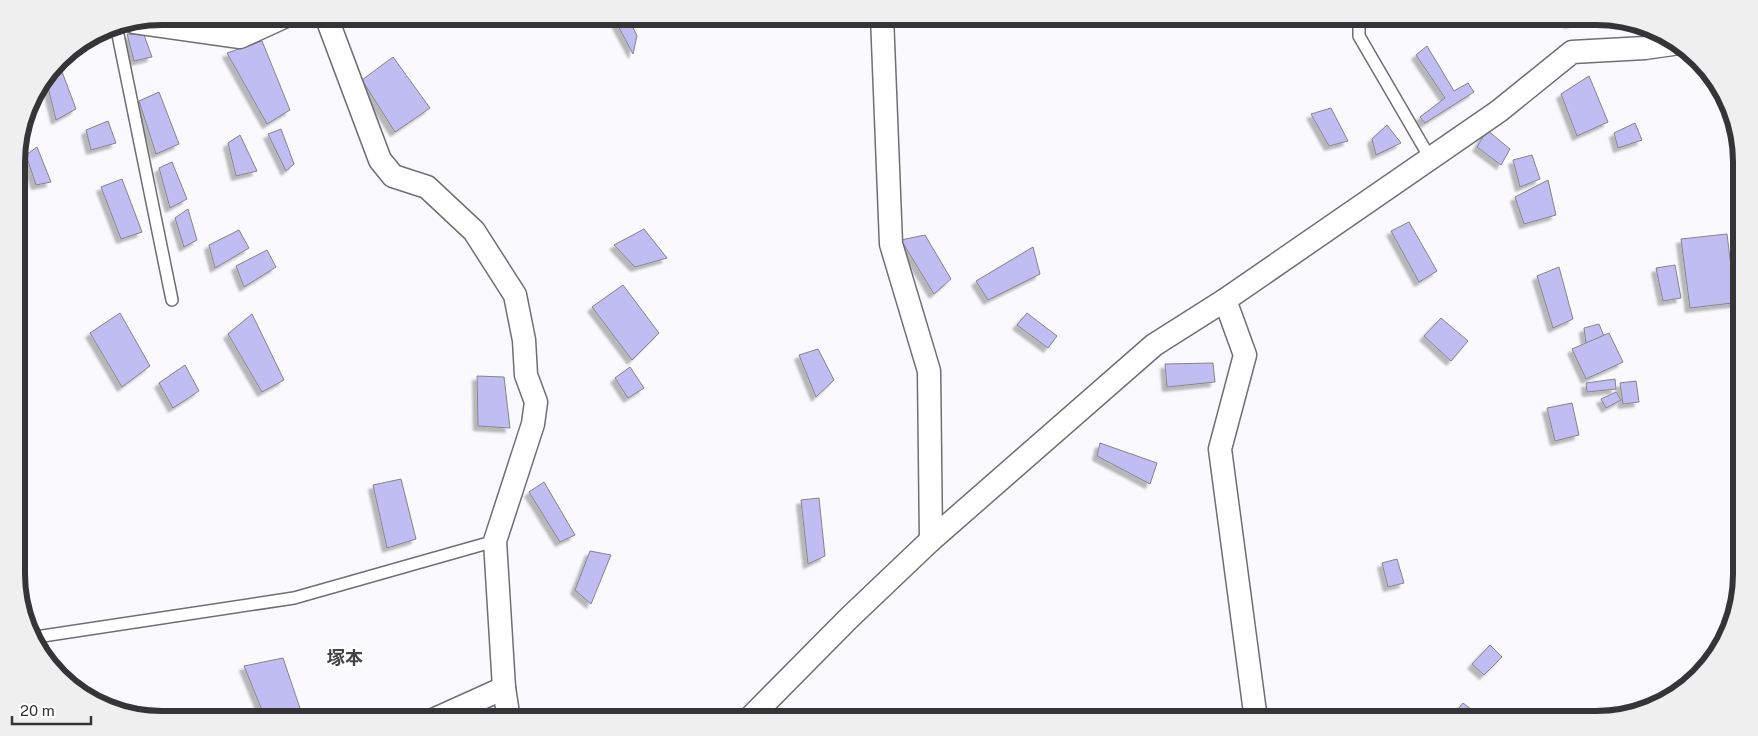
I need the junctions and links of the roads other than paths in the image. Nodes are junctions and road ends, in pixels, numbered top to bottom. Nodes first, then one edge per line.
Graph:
1 (155, 25) edge
2 (266, 25) edge
3 (329, 25) edge
4 (882, 25) edge
5 (1359, 25) edge
6 (117, 32) edge
7 (1667, 45) edge
8 (1430, 158) junction
9 (172, 300) dead end
10 (1226, 300) junction
11 (930, 540) junction
12 (495, 541) junction
13 (40, 636) edge
14 (504, 688) junction
15 (454, 711) edge
16 (508, 711) edge
17 (760, 711) edge
18 (1255, 711) edge

1 - 2 street
3 - 12 street
4 - 11 street
5 - 8 lane
6 - 9 lane
7 - 8 street
8 - 10 street
10 - 11 street
10 - 18 street
11 - 17 street
12 - 13 lane
12 - 14 street
14 - 15 street
14 - 16 street

